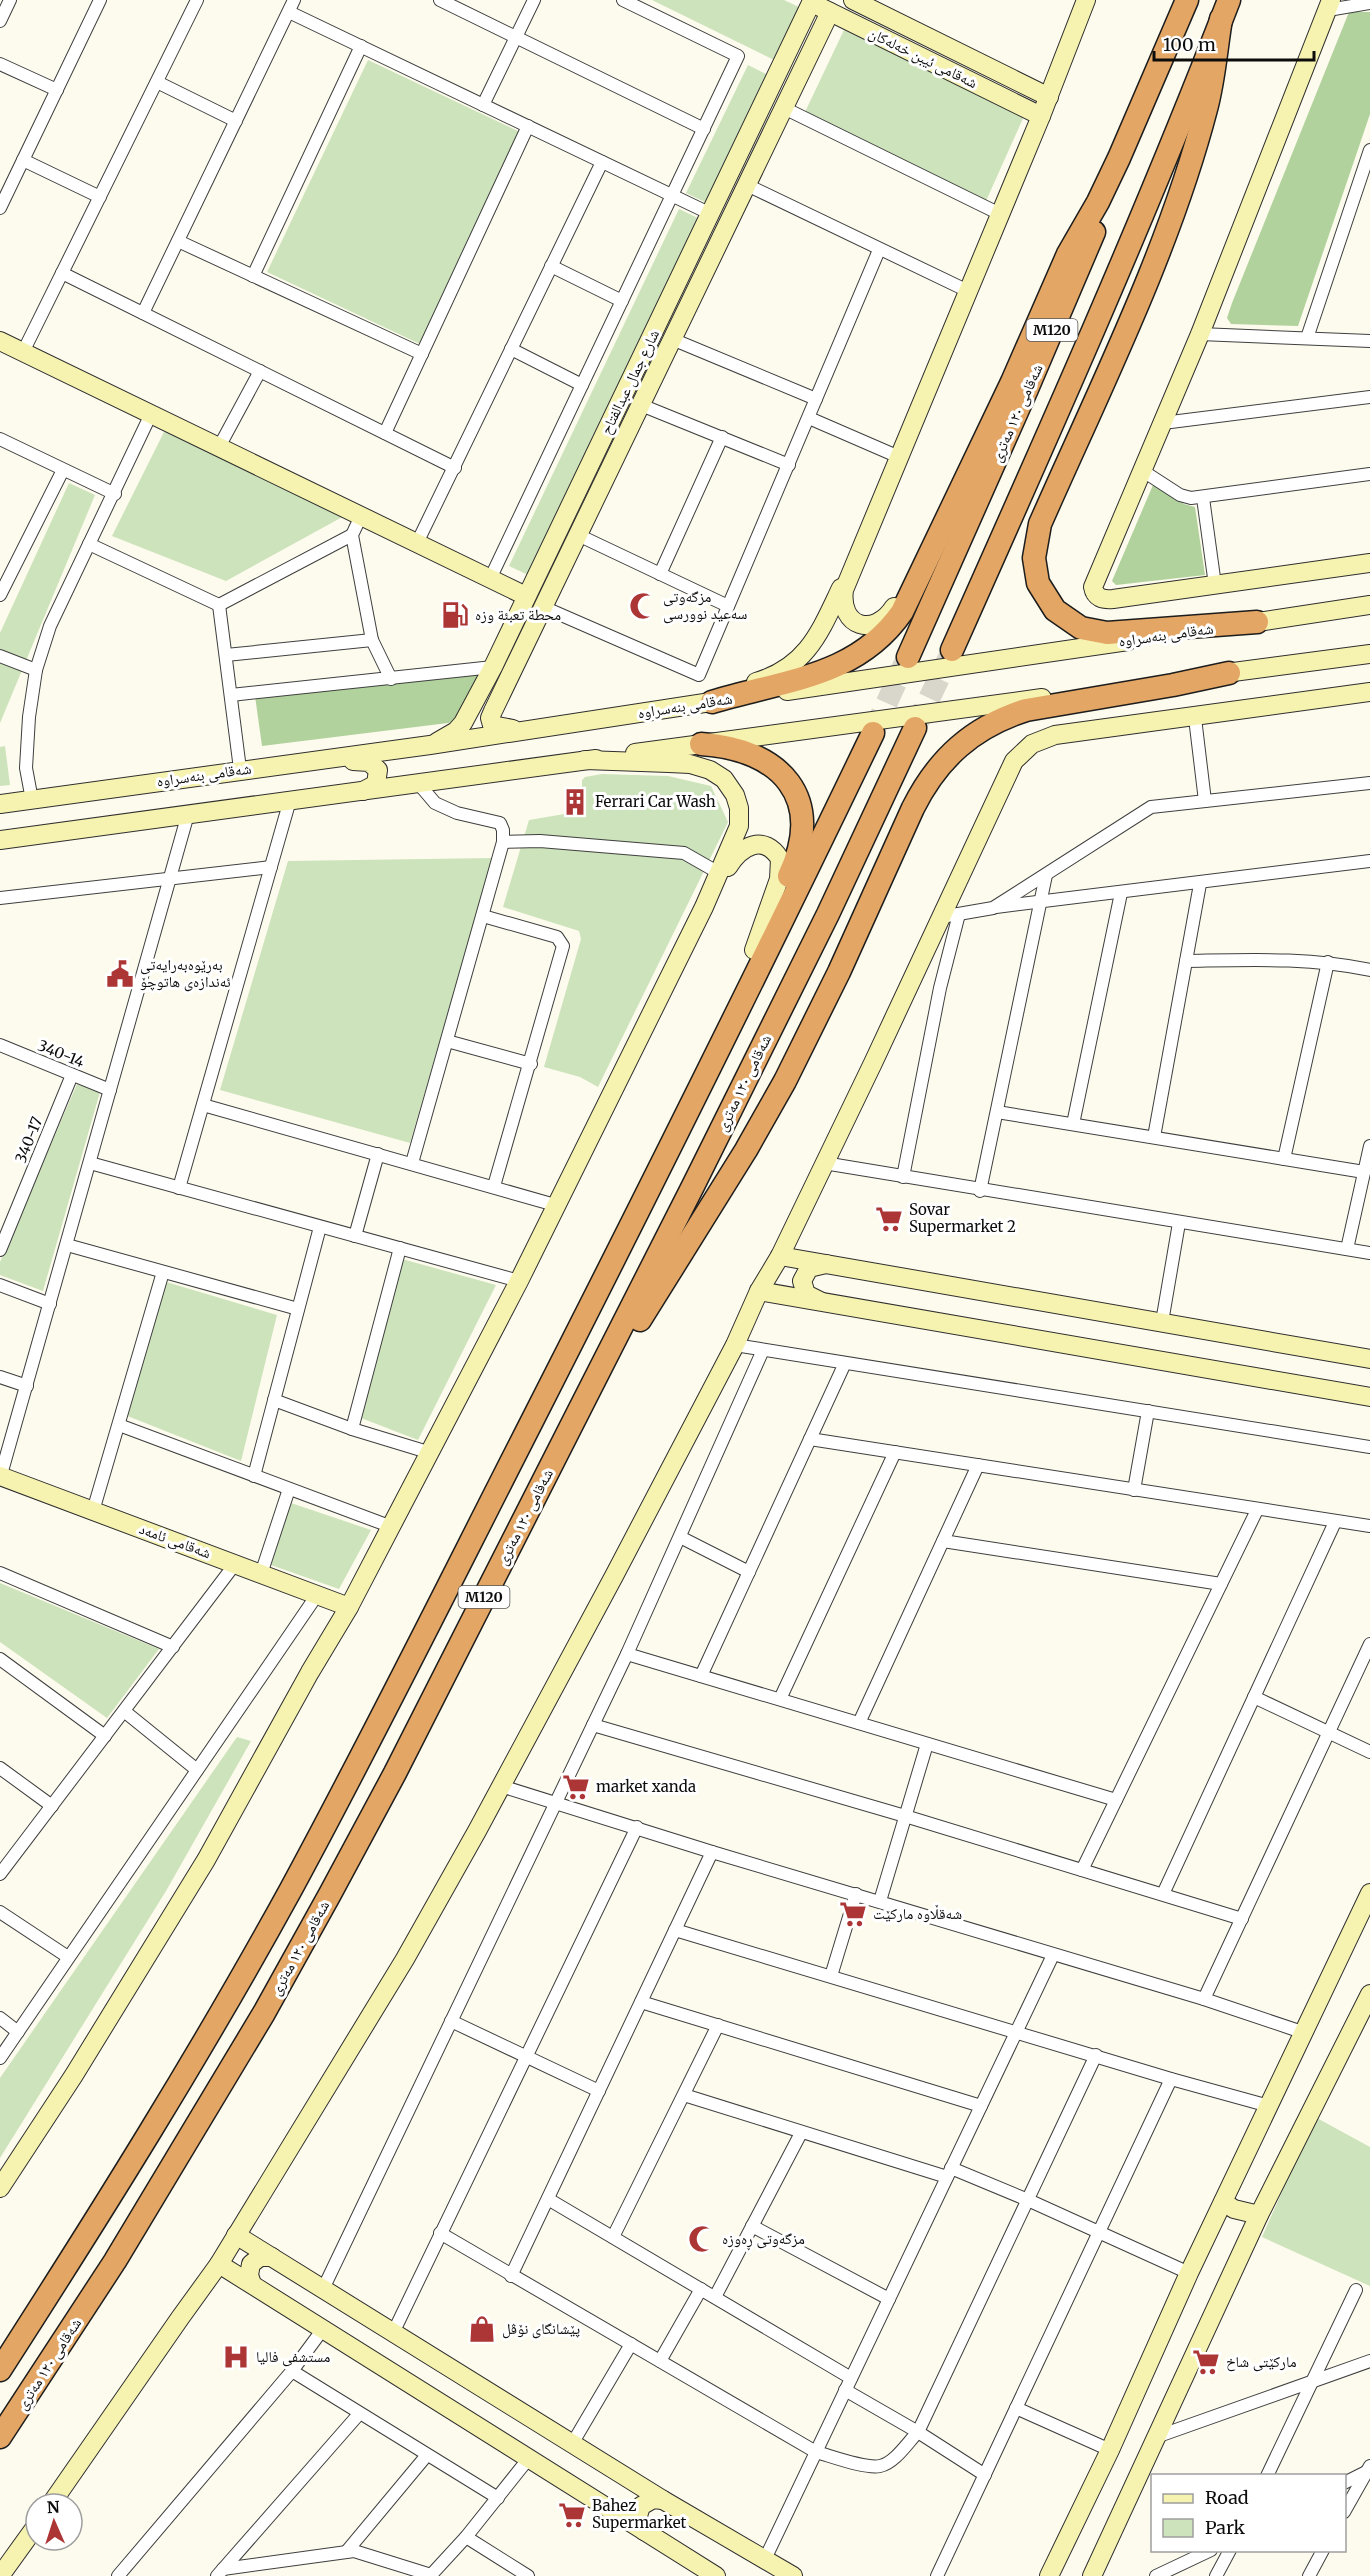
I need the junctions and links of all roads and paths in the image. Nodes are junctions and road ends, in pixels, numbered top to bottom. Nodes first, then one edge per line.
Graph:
1 (10, 0) edge
2 (100, 0) edge
3 (197, 0) edge
4 (440, 0) edge
5 (534, 0) edge
6 (623, 0) edge
7 (853, 0) edge
8 (1086, 0) edge
9 (1188, 0) edge
10 (808, 1) edge
11 (1370, 3) edge
12 (1330, 5) edge
13 (291, 6) edge
14 (1225, 10) edge
15 (830, 12) junction
16 (0, 21) edge
17 (516, 37) junction
18 (361, 46) junction
19 (0, 64) edge
20 (156, 82) junction
21 (57, 90) junction
22 (1049, 97) junction
23 (483, 105) junction
24 (784, 108) junction
25 (1041, 116) junction
26 (236, 121) junction
27 (528, 126) junction
28 (704, 129) junction
29 (1370, 150) edge
30 (23, 160) junction
31 (602, 162) junction
32 (747, 185) junction
33 (672, 195) junction
34 (100, 196) junction
35 (0, 208) edge
36 (711, 214) junction
37 (1000, 214) junction
38 (178, 241) junction
39 (879, 250) junction
40 (551, 266) junction
41 (62, 273) junction
42 (253, 276) junction
43 (968, 291) junction
44 (622, 301) junction
45 (143, 313) junction
46 (1200, 334) junction
47 (1307, 338) junction
48 (672, 339) junction
49 (0, 341) edge
50 (1370, 341) edge
51 (511, 349) junction
52 (23, 352) junction
53 (422, 354) junction
54 (637, 367) junction
55 (260, 371) junction
56 (655, 376) junction
57 (582, 385) junction
58 (1370, 397) edge
59 (816, 399) junction
60 (641, 405) junction
61 (151, 414) junction
62 (809, 418) junction
63 (1163, 423) junction
64 (385, 433) junction
65 (722, 437) junction
66 (0, 439) edge
67 (219, 447) junction
68 (899, 457) junction
69 (789, 465) junction
70 (455, 468) junction
71 (63, 470) junction
72 (1143, 471) junction
73 (1370, 474) edge
74 (115, 494) junction
75 (1203, 498) junction
76 (361, 516) junction
77 (947, 516) junction
78 (352, 535) junction
79 (578, 535) junction
80 (866, 536) junction
81 (417, 543) junction
82 (89, 544) junction
83 (1370, 563) edge
84 (660, 574) junction
85 (490, 579) junction
86 (1215, 585) junction
87 (0, 595) edge
88 (526, 596) junction
89 (219, 605) junction
90 (728, 606) junction
91 (1370, 606) edge
92 (543, 607) junction
93 (1257, 622) junction
94 (372, 640) junction
95 (952, 650) tunnel mouth
96 (1370, 654) edge
97 (226, 655) junction
98 (0, 656) edge
99 (908, 657) tunnel mouth
100 (493, 667) junction
101 (36, 670) junction
102 (1229, 673) junction
103 (391, 679) junction
104 (1370, 692) edge
105 (231, 695) junction
106 (712, 702) junction
107 (659, 709) junction
108 (468, 714) junction
109 (1195, 718) junction
110 (490, 720) junction
111 (915, 728) tunnel mouth
112 (530, 730) junction
113 (873, 733) tunnel mouth
114 (701, 744) junction
115 (430, 745) junction
116 (585, 760) junction
117 (306, 762) junction
118 (240, 769) junction
119 (418, 783) junction
120 (1370, 783) edge
121 (363, 791) junction
122 (32, 800) junction
123 (290, 801) junction
124 (1205, 801) junction
125 (0, 804) edge
126 (188, 814) junction
127 (0, 840) edge
128 (503, 842) junction
129 (1370, 861) edge
130 (271, 867) junction
131 (719, 873) junction
132 (1046, 875) junction
133 (170, 878) junction
134 (1200, 884) junction
135 (1121, 894) junction
136 (0, 898) edge
137 (1040, 903) junction
138 (704, 907) junction
139 (993, 908) junction
140 (959, 914) junction
141 (483, 916) junction
142 (941, 917) junction
143 (754, 950) junction
144 (1186, 961) junction
145 (1328, 962) junction
146 (1370, 970) edge
147 (447, 1041) junction
148 (0, 1045) edge
149 (531, 1064) junction
150 (72, 1074) junction
151 (110, 1090) junction
152 (203, 1106) junction
153 (997, 1112) junction
154 (1073, 1124) junction
155 (1154, 1137) junction
156 (1370, 1146) edge
157 (378, 1154) junction
158 (1284, 1159) junction
159 (90, 1163) junction
160 (412, 1163) junction
161 (824, 1164) junction
162 (1364, 1172) junction
163 (903, 1177) junction
164 (494, 1186) junction
165 (180, 1188) junction
166 (980, 1191) junction
167 (555, 1205) junction
168 (1179, 1223) junction
169 (320, 1227) junction
170 (355, 1236) junction
171 (67, 1245) junction
172 (400, 1248) junction
173 (1347, 1249) junction
174 (0, 1250) edge
175 (1370, 1253) edge
176 (780, 1256) junction
177 (828, 1264) junction
178 (163, 1272) junction
179 (519, 1281) junction
180 (0, 1285) edge
181 (759, 1291) junction
182 (820, 1302) junction
183 (50, 1304) junction
184 (298, 1309) junction
185 (1162, 1322) junction
186 (735, 1345) junction
187 (763, 1350) junction
188 (1370, 1359) edge
189 (845, 1363) junction
190 (0, 1377) edge
191 (27, 1386) junction
192 (1370, 1397) edge
193 (274, 1400) junction
194 (1148, 1412) junction
195 (119, 1425) junction
196 (352, 1429) junction
197 (810, 1439) junction
198 (561, 1446) junction
199 (1370, 1447) edge
200 (895, 1452) junction
201 (431, 1453) junction
202 (978, 1465) junction
203 (254, 1476) junction
204 (0, 1477) edge
205 (501, 1481) junction
206 (289, 1490) junction
207 (1134, 1490) junction
208 (1257, 1509) junction
209 (93, 1511) junction
210 (1335, 1522) junction
211 (392, 1527) junction
212 (1370, 1527) edge
213 (680, 1537) junction
214 (943, 1541) junction
215 (236, 1564) junction
216 (749, 1572) junction
217 (0, 1573) edge
218 (261, 1574) junction
219 (1221, 1584) junction
220 (317, 1595) junction
221 (349, 1607) junction
222 (1370, 1644) edge
223 (173, 1647) junction
224 (627, 1654) junction
225 (0, 1659) edge
226 (701, 1676) junction
227 (1254, 1697) junction
228 (780, 1699) junction
229 (124, 1711) junction
230 (859, 1723) junction
231 (593, 1725) junction
232 (1328, 1732) junction
233 (105, 1736) junction
234 (927, 1744) junction
235 (1370, 1752) edge
236 (197, 1770) junction
237 (2, 1773) edge
238 (501, 1786) junction
239 (1116, 1800) junction
240 (556, 1802) junction
241 (52, 1806) junction
242 (905, 1816) junction
243 (637, 1827) junction
244 (712, 1852) junction
245 (1082, 1870) junction
246 (1, 1872) edge
247 (856, 1893) junction
248 (1370, 1893) edge
249 (1163, 1894) junction
250 (880, 1901) junction
251 (0, 1912) edge
252 (1242, 1919) junction
253 (675, 1930) junction
254 (1053, 1955) junction
255 (68, 1957) junction
256 (831, 1976) junction
257 (1370, 1994) edge
258 (1204, 1999) junction
259 (641, 2002) junction
260 (0, 2018) edge
261 (451, 2021) junction
262 (718, 2025) junction
263 (18, 2032) junction
264 (1016, 2032) junction
265 (1305, 2033) junction
266 (1096, 2055) junction
267 (526, 2057) junction
268 (0, 2058) edge
269 (1171, 2079) junction
270 (598, 2091) junction
271 (684, 2095) junction
272 (981, 2106) junction
273 (1269, 2106) junction
274 (801, 2133) junction
275 (949, 2173) junction
276 (0, 2188) edge
277 (548, 2199) junction
278 (1028, 2200) junction
279 (1223, 2202) junction
280 (1259, 2215) junction
281 (752, 2226) junction
282 (1099, 2233) junction
283 (440, 2234) junction
284 (236, 2235) junction
285 (613, 2237) junction
286 (272, 2257) junction
287 (219, 2264) junction
288 (1189, 2273) junction
289 (511, 2276) junction
290 (252, 2284) junction
291 (323, 2289) junction
292 (701, 2289) junction
293 (1356, 2290) dead end
294 (715, 2297) junction
295 (889, 2299) junction
296 (323, 2329) junction
297 (393, 2332) junction
298 (631, 2344) junction
299 (660, 2361) junction
300 (1370, 2361) edge
301 (0, 2370) edge
302 (292, 2371) junction
303 (851, 2378) junction
304 (1313, 2380) junction
305 (845, 2390) junction
306 (1016, 2408) junction
307 (359, 2414) junction
308 (918, 2432) junction
309 (0, 2437) edge
310 (1156, 2438) junction
311 (572, 2444) junction
312 (1110, 2450) junction
313 (816, 2452) junction
314 (427, 2455) junction
315 (530, 2458) junction
316 (1369, 2470) edge
317 (1267, 2474) edge
318 (985, 2475) junction
319 (1346, 2482) edge
320 (59, 2492) edge
321 (498, 2498) junction
322 (663, 2500) junction
323 (1346, 2509) edge
324 (644, 2531) junction
325 (466, 2536) junction
326 (24, 2543) edge
327 (347, 2551) junction
328 (1206, 2552) edge
329 (1229, 2552) edge
330 (1322, 2552) edge
331 (765, 2559) junction
332 (220, 2572) edge
333 (0, 2576) edge
334 (118, 2576) edge
335 (528, 2576) edge
336 (716, 2576) edge
337 (794, 2576) edge
338 (937, 2576) edge
339 (1049, 2576) edge
340 (1092, 2576) edge
341 (1156, 2576) edge
342 (1216, 2576) edge
343 (1309, 2576) edge

1 - 16 street
2 - 21 street
3 - 20 street
4 - 17 street
5 - 17 street
6 - 28 street
7 - 22 street, شەقامی ئیبن خەلەکان
8 - 22 street
9 - 77 highway
9 - 99 highway, شەقامی ١٢٠ مەتری / M120
10 - 15 street, شەقامی ئیبن خەلەکان
10 - 36 street, شارع جمال عبدالفتاح
11 - 12 street
12 - 46 street
13 - 18 street
13 - 26 street
14 - 93 highway
14 - 95 highway, M120
15 - 24 street, شارع جمال عبدالفتاح
15 - 25 street, شەقامی ئیبن خەلەکان
17 - 23 street
17 - 28 street
18 - 23 street
18 - 42 street
19 - 21 street
20 - 26 street
20 - 34 street
21 - 30 street
22 - 25 street
23 - 27 street
24 - 32 street, شارع جمال عبدالفتاح
24 - 37 street
25 - 37 street
26 - 38 street
27 - 31 street
27 - 53 street
28 - 33 street
29 - 47 street
30 - 34 street
30 - 35 street
31 - 33 street
31 - 40 street
32 - 39 street
32 - 48 street, شارع جمال عبدالفتاح
33 - 36 street
33 - 44 street
34 - 41 street
36 - 54 street, شارع جمال عبدالفتاح
37 - 43 street
38 - 42 street
38 - 45 street
39 - 43 street
39 - 59 street
40 - 44 street
40 - 51 street
41 - 45 street
41 - 52 street
42 - 53 street
43 - 68 street
44 - 57 street
45 - 55 street
46 - 47 street
46 - 63 street
47 - 50 street
48 - 56 street, شارع جمال عبدالفتاح
48 - 59 street
49 - 52 street
51 - 57 street
51 - 70 street
52 - 61 street
53 - 64 street
54 - 56 street
54 - 88 street, شارع جمال عبدالفتاح
55 - 64 street
55 - 67 street
56 - 60 street, شارع جمال عبدالفتاح
57 - 85 street
58 - 63 street
59 - 62 street
60 - 65 street
60 - 79 street, شارع جمال عبدالفتاح
61 - 67 street
61 - 74 street
62 - 68 street
62 - 69 street
63 - 72 street
64 - 70 street
65 - 69 street
65 - 84 street
66 - 71 street
67 - 76 street
68 - 80 street
69 - 90 street
70 - 81 street
71 - 74 street
71 - 87 street
72 - 75 street
72 - 86 street
73 - 75 street
74 - 82 street
75 - 86 street
76 - 78 street
76 - 81 street
77 - 80 street
77 - 106 highway
78 - 89 street
78 - 94 street
79 - 84 street
79 - 92 street, شارع جمال عبدالفتاح
80 - 107 street
81 - 85 street
82 - 89 street
82 - 101 street
83 - 86 street
84 - 90 street
85 - 88 street
88 - 100 street, شارع جمال عبدالفتاح
89 - 97 street
90 - 92 street
91 - 93 street, شەقامی بنەسراوە
92 - 110 street, شارع جمال عبدالفتاح
93 - 106 street, شەقامی بنەسراوە
94 - 97 street
94 - 103 street
96 - 102 street
97 - 105 street
98 - 101 street
100 - 103 street
100 - 108 street, شارع جمال عبدالفتاح
101 - 122 street
102 - 114 street
102 - 198 highway
103 - 105 street
104 - 109 street
105 - 118 street
106 - 107 street, شەقامی بنەسراوە
107 - 112 street, شەقامی بنەسراوە
108 - 110 street
108 - 115 street, شارع جمال عبدالفتاح
109 - 124 street
109 - 142 street
110 - 112 street
111 - 198 highway, شەقامی ١٢٠ مەتری / M120
112 - 115 street, شەقامی بنەسراوە
113 - 205 highway, M120
114 - 116 street
114 - 143 highway
115 - 117 street, شەقامی بنەسراوە
116 - 119 street
116 - 131 street
117 - 118 street, شەقامی بنەسراوە
117 - 121 street
118 - 122 street, شەقامی بنەسراوە
119 - 121 street
119 - 128 street
120 - 124 street
121 - 123 street
122 - 125 street, شەقامی بنەسراوە
123 - 126 street
123 - 130 street
124 - 132 street
126 - 127 street
126 - 133 street
128 - 131 street
128 - 141 street
129 - 134 street
130 - 133 street
130 - 152 street
131 - 138 street
132 - 137 street
132 - 139 street
133 - 136 street
133 - 151 street
134 - 135 street
134 - 144 street
135 - 137 street
135 - 154 street
137 - 139 street
137 - 153 street
138 - 143 street
138 - 167 street
139 - 140 street
140 - 142 street
140 - 163 street
141 - 147 street
141 - 149 street
142 - 161 street
143 - 205 highway
144 - 145 street
144 - 155 street
145 - 146 street
145 - 158 street
147 - 149 street
147 - 160 street
148 - 150 street, 340-14
149 - 164 street
150 - 151 street, 340-14
150 - 174 street, 340-17
151 - 159 street
152 - 157 street
152 - 165 street
153 - 154 street
153 - 166 street
154 - 155 street
155 - 158 street
156 - 162 street
157 - 160 street
157 - 170 street
158 - 162 street
159 - 165 street
159 - 171 street
160 - 164 street
161 - 163 street
161 - 176 street
162 - 173 street
163 - 166 street
164 - 167 street
165 - 169 street
166 - 168 street
167 - 179 street
168 - 173 street
168 - 185 street
169 - 170 street
169 - 184 street
170 - 172 street
171 - 178 street
171 - 183 street
172 - 179 street
172 - 196 street
173 - 175 street
176 - 177 street
176 - 181 street
177 - 182 street
177 - 185 street
178 - 184 street
178 - 195 street
179 - 201 street
180 - 183 street
181 - 182 street
181 - 186 street
182 - 192 street
183 - 191 street
184 - 193 street
185 - 188 street
186 - 187 street
186 - 238 street
187 - 189 street
187 - 213 street
189 - 194 street
189 - 197 street
190 - 191 street
191 - 204 street
193 - 196 street
193 - 203 street
194 - 199 street
194 - 207 street
195 - 203 street
195 - 209 street
196 - 201 street
197 - 200 street
197 - 216 street
198 - 309 highway, شەقامی ١٢٠ مەتری / M120
200 - 202 street
200 - 228 street
201 - 211 street
202 - 207 street
202 - 214 street
203 - 206 street
204 - 209 street, شەقامی ئامەد
205 - 301 highway, M120
206 - 211 street
206 - 218 street
207 - 208 street
208 - 210 street
208 - 219 street
209 - 215 street, شەقامی ئامەد
210 - 212 street
210 - 227 street
211 - 221 street
213 - 216 street
213 - 224 street
214 - 219 street
214 - 230 street
215 - 218 street, شەقامی ئامەد
215 - 223 street
216 - 226 street
217 - 223 street
218 - 220 street, شەقامی ئامەد
219 - 239 street
220 - 221 street, شەقامی ئامەد
220 - 236 street
221 - 276 street
222 - 232 street
223 - 229 street
224 - 226 street
224 - 231 street
225 - 233 street
226 - 228 street
227 - 232 street
227 - 249 street
228 - 230 street
229 - 233 street
229 - 236 street
230 - 234 street
231 - 240 street
231 - 242 street
232 - 235 street
232 - 252 street
233 - 241 street
234 - 239 street
234 - 242 street
236 - 255 street
237 - 241 street
238 - 240 street
238 - 284 street
239 - 245 street
240 - 243 street
240 - 261 street
241 - 246 street
242 - 245 street
242 - 250 street
243 - 244 street
243 - 267 street
244 - 247 street
244 - 253 street
245 - 249 street
247 - 250 street
247 - 256 street
248 - 265 street
249 - 252 street
250 - 254 street
251 - 255 street
252 - 258 street
253 - 256 street
253 - 259 street
254 - 258 street
254 - 264 street
255 - 263 street
256 - 264 street
257 - 280 street
258 - 265 street
259 - 262 street
259 - 270 street
260 - 263 street
261 - 267 street
261 - 291 street
262 - 271 street
262 - 272 street
263 - 268 street
264 - 266 street
264 - 272 street
265 - 273 street
266 - 269 street
266 - 278 street
267 - 270 street
267 - 283 street
269 - 273 street
269 - 282 street
270 - 277 street
271 - 274 street
271 - 285 street
272 - 275 street
273 - 279 street
274 - 275 street
274 - 281 street
275 - 278 street
275 - 295 street
277 - 285 street
277 - 289 street
278 - 282 street
278 - 308 street
279 - 280 street
279 - 288 street
280 - 310 street
281 - 294 street
281 - 295 street
282 - 288 street
282 - 306 street
283 - 289 street
283 - 297 street
284 - 286 street
284 - 287 street
285 - 292 street
286 - 290 street
286 - 291 street
287 - 290 street
287 - 320 street
288 - 312 street
289 - 298 street
290 - 296 street
291 - 297 street
292 - 294 street
292 - 299 street
293 - 304 street
294 - 303 street
295 - 303 street
296 - 302 street
296 - 315 street
297 - 311 street
298 - 299 street
298 - 311 street
299 - 313 street
300 - 304 street
302 - 307 street
302 - 334 street
303 - 305 street
304 - 310 street
304 - 317 street
305 - 308 street
305 - 313 street
306 - 312 street
306 - 318 street
307 - 314 street
307 - 332 street
308 - 313 street
308 - 318 street
310 - 340 street
311 - 322 street
312 - 339 street
313 - 331 street
314 - 321 street
314 - 327 street
315 - 321 street
315 - 324 street
316 - 319 street
316 - 323 street
318 - 338 street
321 - 325 street
322 - 324 street
322 - 331 street
324 - 336 street
325 - 327 street
325 - 335 street
326 - 333 street
327 - 332 street
328 - 341 street
329 - 342 street
330 - 343 street
331 - 337 street

